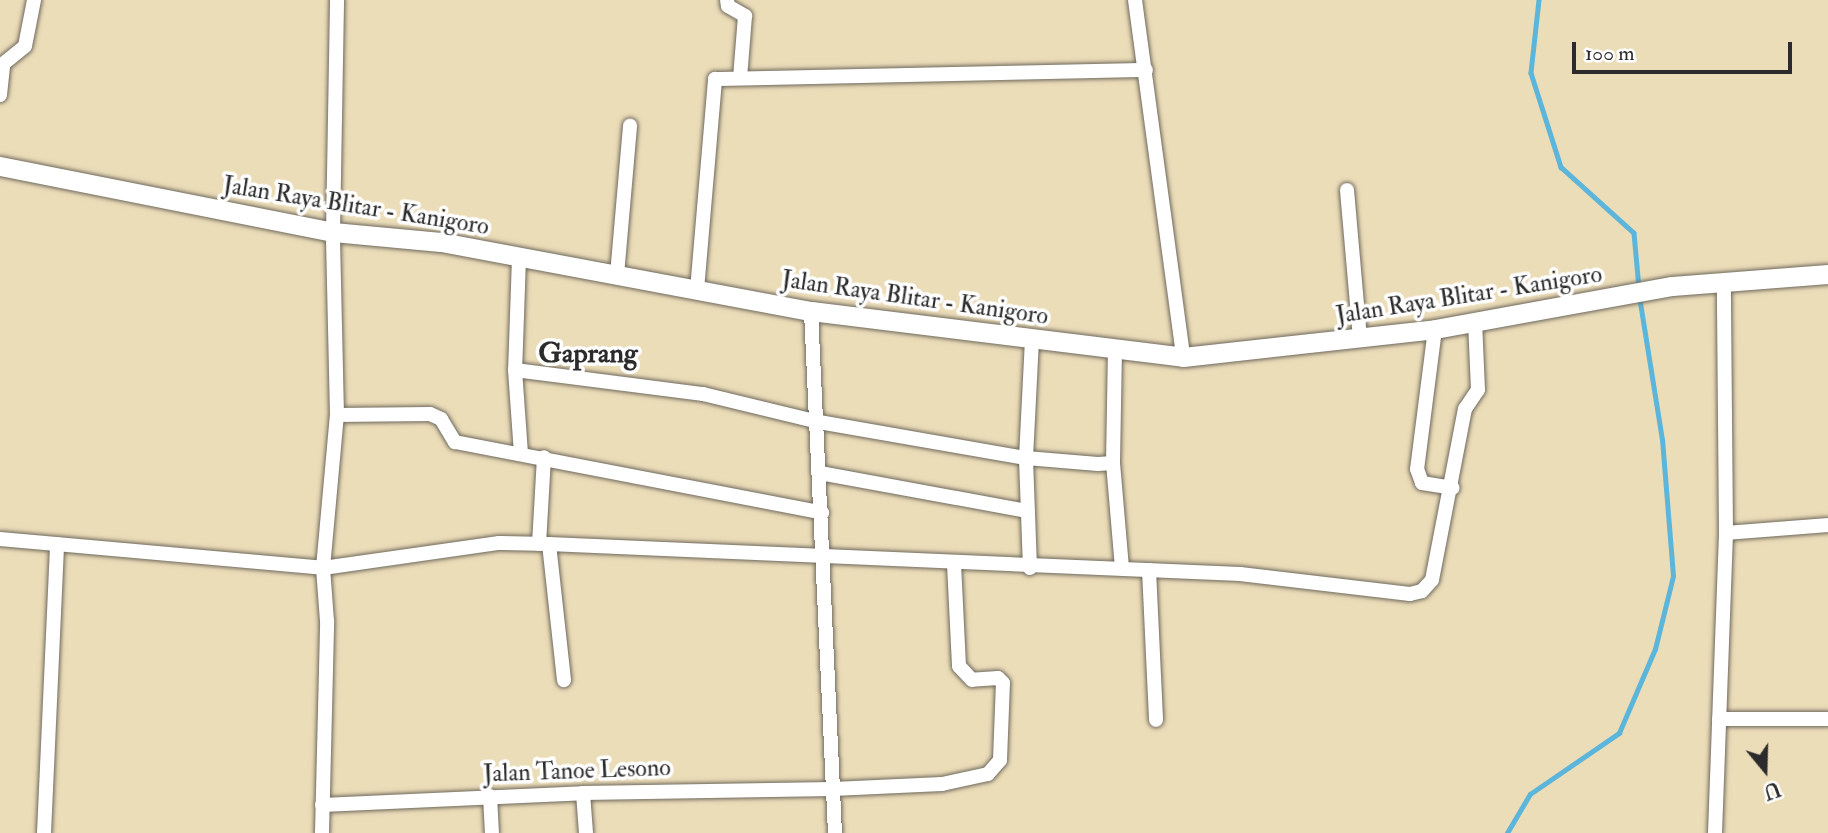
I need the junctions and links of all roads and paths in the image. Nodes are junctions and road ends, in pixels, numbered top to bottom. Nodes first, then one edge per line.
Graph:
1 (34, 0) edge
2 (337, 0) edge
3 (727, 0) edge
4 (1135, 0) edge
5 (1146, 69) junction
6 (740, 78) junction
7 (0, 95) edge
8 (630, 126) dead end
9 (0, 166) edge
10 (1347, 190) dead end
11 (333, 232) junction
12 (519, 258) junction
13 (1828, 274) edge
14 (617, 275) junction
15 (1724, 282) junction
16 (697, 289) junction
17 (811, 311) junction
18 (1475, 322) junction
19 (1434, 329) junction
20 (1360, 339) junction
21 (1032, 340) junction
22 (1115, 350) junction
23 (1183, 357) junction
24 (515, 370) junction
25 (337, 415) junction
26 (819, 422) junction
27 (522, 454) junction
28 (544, 457) junction
29 (1026, 458) junction
30 (1112, 463) junction
31 (820, 473) junction
32 (1452, 488) junction
33 (1028, 511) junction
34 (821, 513) junction
35 (1828, 525) edge
36 (1726, 533) junction
37 (0, 539) edge
38 (57, 544) junction
39 (544, 544) junction
40 (820, 559) junction
41 (954, 564) junction
42 (323, 568) junction
43 (1030, 568) junction
44 (1122, 569) junction
45 (1149, 570) junction
46 (564, 680) dead end
47 (1719, 719) junction
48 (1828, 719) edge
49 (1156, 720) dead end
50 (833, 789) junction
51 (583, 793) junction
52 (490, 796) junction
53 (322, 805) junction
54 (44, 833) edge
55 (322, 833) edge
56 (492, 833) edge
57 (586, 833) edge
58 (835, 833) edge
59 (1715, 833) edge

1 - 7 street
2 - 11 street
3 - 6 street
4 - 5 street
5 - 6 street
5 - 23 street
6 - 16 street
8 - 14 street
9 - 11 main road, Jalan Raya Blitar - Kanigoro
10 - 20 street
11 - 12 main road, Jalan Raya Blitar - Kanigoro
11 - 25 street
12 - 14 main road, Jalan Raya Blitar - Kanigoro
12 - 24 street
13 - 15 main road, Jalan Raya Blitar - Kanigoro
14 - 16 main road, Jalan Raya Blitar - Kanigoro
15 - 18 main road, Jalan Raya Blitar - Kanigoro
15 - 36 street
16 - 17 main road, Jalan Raya Blitar - Kanigoro
17 - 21 main road, Jalan Raya Blitar - Kanigoro
17 - 26 street
18 - 19 main road, Jalan Raya Blitar - Kanigoro
18 - 32 street
19 - 20 main road, Jalan Raya Blitar - Kanigoro
19 - 32 street
20 - 23 main road, Jalan Raya Blitar - Kanigoro
21 - 22 main road, Jalan Raya Blitar - Kanigoro
21 - 29 street
22 - 23 main road, Jalan Raya Blitar - Kanigoro
22 - 30 street
24 - 26 street
24 - 27 street
25 - 27 street
25 - 42 street
26 - 29 street
26 - 31 street
27 - 28 street
28 - 34 street
28 - 39 street
29 - 30 street
29 - 33 street
30 - 44 street
31 - 33 street
31 - 34 street
32 - 45 street
33 - 43 street
34 - 40 street
35 - 36 street
36 - 47 street
37 - 38 street
38 - 42 street
38 - 54 street
39 - 40 street
39 - 42 street
39 - 46 street
40 - 41 street
40 - 50 street
41 - 43 street
41 - 50 street, Jalan Tanoe Lesono
42 - 53 street
43 - 44 street
44 - 45 street
45 - 49 street
47 - 48 street
47 - 59 street
50 - 51 street, Jalan Tanoe Lesono
50 - 58 street
51 - 52 street, Jalan Tanoe Lesono
51 - 57 street
52 - 53 street, Jalan Tanoe Lesono
52 - 56 street
53 - 55 street

